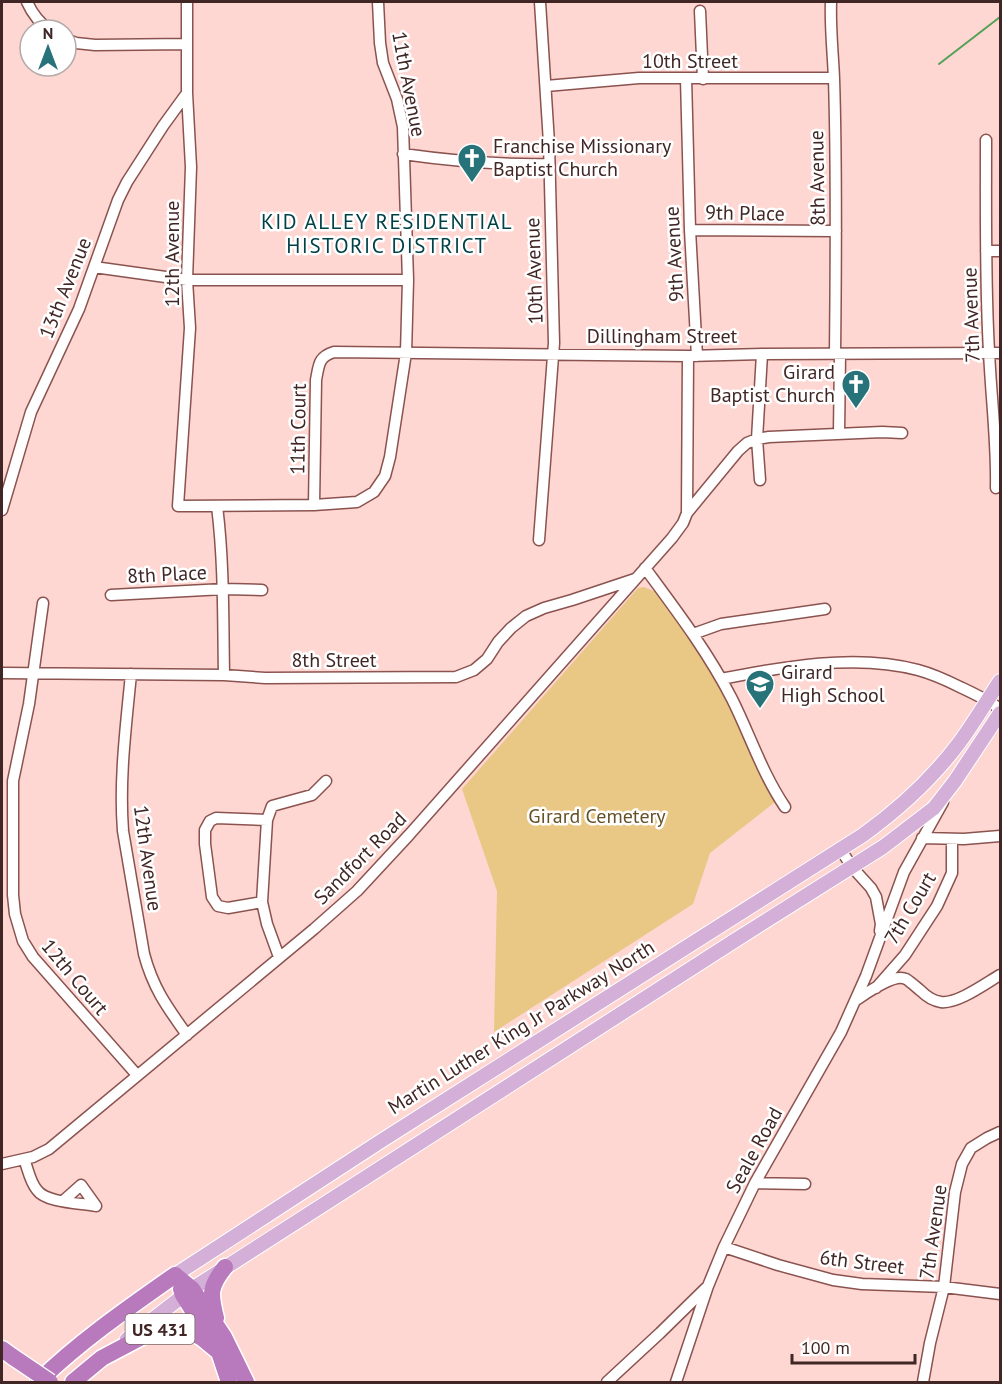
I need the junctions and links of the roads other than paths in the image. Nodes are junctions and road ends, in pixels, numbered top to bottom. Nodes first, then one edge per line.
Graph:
1 (27, 2) edge
2 (187, 2) edge
3 (378, 2) edge
4 (540, 2) edge
5 (831, 2) edge
6 (700, 11) dead end
7 (37, 18) edge
8 (78, 44) edge
9 (187, 44) junction
10 (686, 78) junction
11 (834, 78) junction
12 (703, 79) junction
13 (546, 86) junction
14 (187, 93) junction
15 (986, 140) dead end
16 (404, 154) junction
17 (549, 164) junction
18 (690, 230) junction
19 (836, 231) junction
20 (986, 251) junction
21 (1000, 251) edge
22 (94, 267) junction
23 (187, 280) junction
24 (408, 280) junction
25 (406, 353) junction
26 (995, 353) edge
27 (552, 354) junction
28 (762, 354) junction
29 (837, 354) junction
30 (325, 355) joint
31 (692, 356) junction
32 (902, 433) dead end
33 (839, 434) junction
34 (757, 439) junction
35 (760, 480) dead end
36 (996, 488) dead end
37 (314, 505) junction
38 (217, 506) junction
39 (2, 507) edge
40 (687, 513) junction
41 (539, 540) dead end
42 (645, 568) junction
43 (635, 579) junction
44 (224, 589) junction
45 (262, 590) dead end
46 (111, 595) dead end
47 (43, 603) dead end
48 (825, 609) dead end
49 (693, 634) junction
50 (2, 673) edge
51 (32, 673) junction
52 (131, 674) junction
53 (224, 675) junction
54 (721, 680) junction
55 (1000, 681) edge
56 (988, 700) junction
57 (1000, 711) edge
58 (326, 781) dead end
59 (955, 781) junction
60 (785, 807) dead end
61 (267, 820) junction
62 (1000, 836) edge
63 (922, 838) junction
64 (952, 838) junction
65 (841, 850) junction
66 (852, 867) junction
67 (262, 902) junction
68 (879, 943) junction
69 (279, 957) junction
70 (1000, 975) edge
71 (876, 988) junction
72 (856, 1000) junction
73 (187, 1035) junction
74 (137, 1075) junction
75 (1000, 1132) edge
76 (24, 1159) junction
77 (2, 1164) edge
78 (755, 1183) junction
79 (806, 1184) dead end
80 (63, 1201) dead end
81 (724, 1246) junction
82 (225, 1267) junction
83 (175, 1275) junction
84 (708, 1286) junction
85 (944, 1287) junction
86 (188, 1292) junction
87 (1000, 1294) edge
88 (218, 1328) junction
89 (219, 1352) junction
90 (7, 1353) edge
91 (102, 1358) junction
92 (38, 1383) edge
93 (50, 1383) edge
94 (74, 1383) edge
95 (228, 1383) edge
96 (246, 1383) edge
97 (607, 1383) edge
98 (676, 1383) edge
99 (922, 1383) edge

1 - 7 street
2 - 9 street, 12th Avenue
3 - 16 street, 11th Avenue
4 - 13 street, 10th Avenue
5 - 11 street, 8th Avenue
6 - 12 street
8 - 9 street
9 - 14 street, 12th Avenue
10 - 12 street, 10th Street
10 - 13 street, 10th Street
10 - 18 street, 9th Avenue
11 - 12 street, 10th Street
11 - 19 street, 8th Avenue
13 - 17 street, 10th Avenue
14 - 22 street, 13th Avenue
14 - 23 street, 12th Avenue
15 - 20 street, 7th Avenue
16 - 17 street
16 - 24 street, 11th Avenue
17 - 27 street, 10th Avenue
18 - 19 street, 9th Place
18 - 31 street, 9th Avenue
19 - 29 street, 8th Avenue
20 - 21 street
20 - 26 street, 7th Avenue
22 - 23 street
22 - 39 street, 13th Avenue
23 - 24 street
23 - 38 street, 12th Avenue
24 - 25 street, 11th Avenue
25 - 27 street, Dillingham Street
25 - 30 street, Dillingham Street
25 - 37 street
26 - 29 street, Dillingham Street
26 - 36 street, 7th Avenue
27 - 31 street, Dillingham Street
27 - 41 street, 10th Avenue
28 - 29 street, Dillingham Street
28 - 31 street, Dillingham Street
28 - 34 street
29 - 33 street, 8th Avenue
30 - 37 street, 11th Court
31 - 40 street, 9th Avenue
32 - 33 street
33 - 34 street
34 - 35 street
34 - 40 street
37 - 38 street
38 - 44 street
40 - 42 street, Sandfort Road
42 - 43 street, Sandfort Road
42 - 49 street
43 - 53 street, 8th Street
43 - 69 street, Sandfort Road
44 - 45 street, 8th Place
44 - 46 street, 8th Place
44 - 53 street
47 - 51 street, 12th Court
48 - 49 street
49 - 54 street
50 - 51 street, 8th Street
51 - 52 street, 8th Street
51 - 74 street, 12th Court
52 - 53 street, 8th Street
52 - 73 street, 12th Avenue
54 - 56 street
54 - 60 street
55 - 56 main road, Martin Luther King Jr Parkway North
56 - 57 street
56 - 65 main road, Martin Luther King Jr Parkway North
57 - 59 main road
58 - 61 street
59 - 63 street, Seale Road
59 - 66 main road
61 - 67 street
61 - 67 street
62 - 64 street
63 - 64 street
63 - 68 street, Seale Road
64 - 71 street, 7th Court
65 - 66 street, Seale Road
65 - 83 main road, Martin Luther King Jr Parkway North
66 - 68 street, Seale Road
66 - 82 main road
67 - 69 street
68 - 72 street, Seale Road
69 - 73 street, Sandfort Road
70 - 71 street
71 - 72 street
72 - 78 street, Seale Road
73 - 74 street, Sandfort Road
74 - 76 street, Sandfort Road
75 - 85 street, 7th Avenue
76 - 77 street, Sandfort Road
76 - 80 street
78 - 79 street
78 - 81 street, Seale Road
81 - 84 street, Seale Road
81 - 85 street, 6th Street
82 - 86 main road
82 - 88 highway
83 - 86 highway
83 - 92 highway, Martin Luther King Jr Parkway North
84 - 97 street
84 - 98 street, Seale Road
85 - 87 street, 6th Street
85 - 99 street, 7th Avenue
86 - 88 highway
86 - 89 highway
86 - 91 main road
88 - 96 highway
89 - 91 highway, US 431
89 - 95 highway, US 431
90 - 93 highway, bridge
91 - 94 highway, US 431

